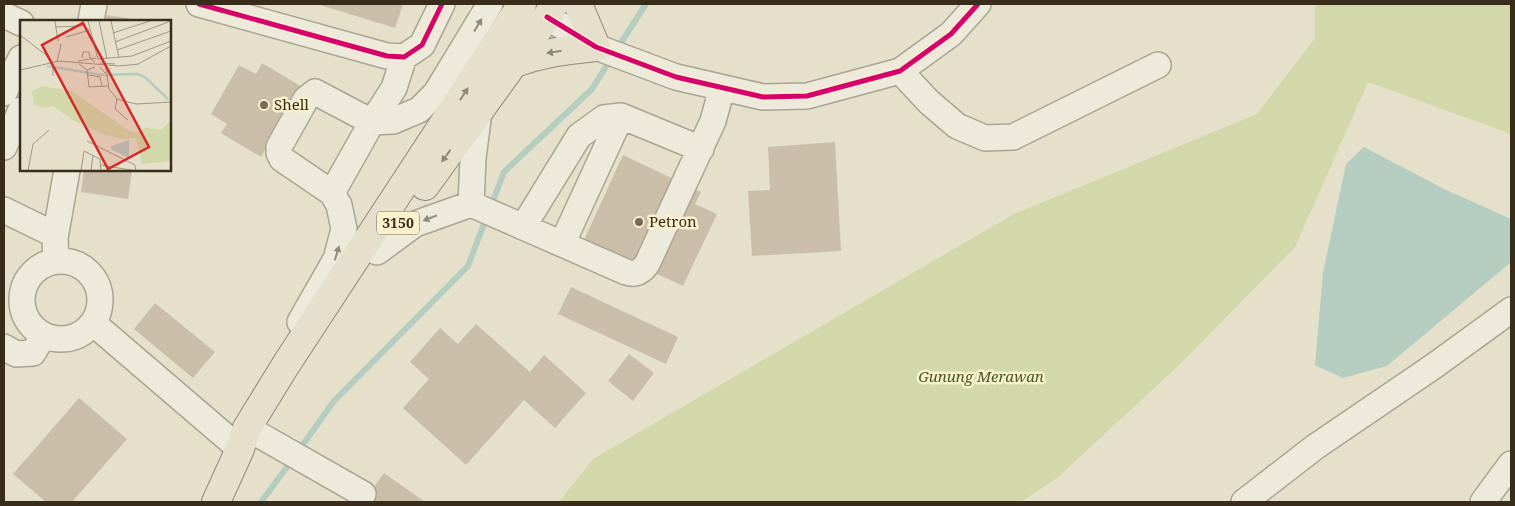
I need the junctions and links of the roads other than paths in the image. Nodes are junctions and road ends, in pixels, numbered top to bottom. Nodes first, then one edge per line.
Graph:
1 (94, 4) edge
2 (199, 4) edge
3 (442, 4) edge
4 (490, 4) edge
5 (522, 4) edge
6 (578, 4) edge
7 (978, 4) edge
8 (547, 8) edge
9 (4, 15) edge
10 (92, 20) edge
11 (20, 23) edge
12 (600, 49) junction
13 (413, 51) junction
14 (20, 60) edge
15 (513, 64) junction
16 (483, 65) junction
17 (1158, 65) dead end
18 (900, 71) junction
19 (722, 88) junction
20 (4, 93) edge
21 (20, 112) edge
22 (478, 112) junction
23 (621, 116) junction
24 (372, 122) junction
25 (4, 147) edge
26 (701, 148) junction
27 (67, 171) edge
28 (332, 193) junction
29 (476, 206) junction
30 (7, 219) edge
31 (518, 225) junction
32 (562, 244) junction
33 (56, 250) junction
34 (377, 252) junction
35 (1511, 310) edge
36 (93, 323) junction
37 (43, 336) junction
38 (4, 347) edge
39 (289, 360) junction
40 (248, 437) junction
41 (1511, 464) edge
42 (363, 494) dead end
43 (216, 502) edge
44 (1244, 502) edge
45 (1483, 502) edge

1 - 10 street
2 - 13 street
3 - 13 street
24 -> 4 street
5 - 16 main road, 3150
6 - 12 main road
7 - 18 street
8 - 12 street
8 - 15 main road, 3150
8 - 16 main road
9 - 11 street
12 -> 15 main road
12 - 19 street
13 - 24 street
14 - 20 street
15 - 22 main road, 3150
39 -> 16 main road, 3150
17 - 18 street
18 - 19 street
19 - 26 street
21 - 25 street
22 - 29 street
22 -> 34 main road, 3150
23 - 26 street
23 - 31 street
23 - 32 street
24 - 28 street
24 - 28 street
26 - 32 street
27 - 33 street
39 -> 28 street
29 - 31 street
29 -> 34 street
30 - 33 street
31 - 32 street
33 - 36 street
33 - 37 street
34 - 40 main road, 3150
35 - 44 street
36 - 37 street
36 - 40 street
37 - 38 street
39 - 40 main road, 3150
40 - 42 street
40 - 43 main road, 3150
41 - 45 street

